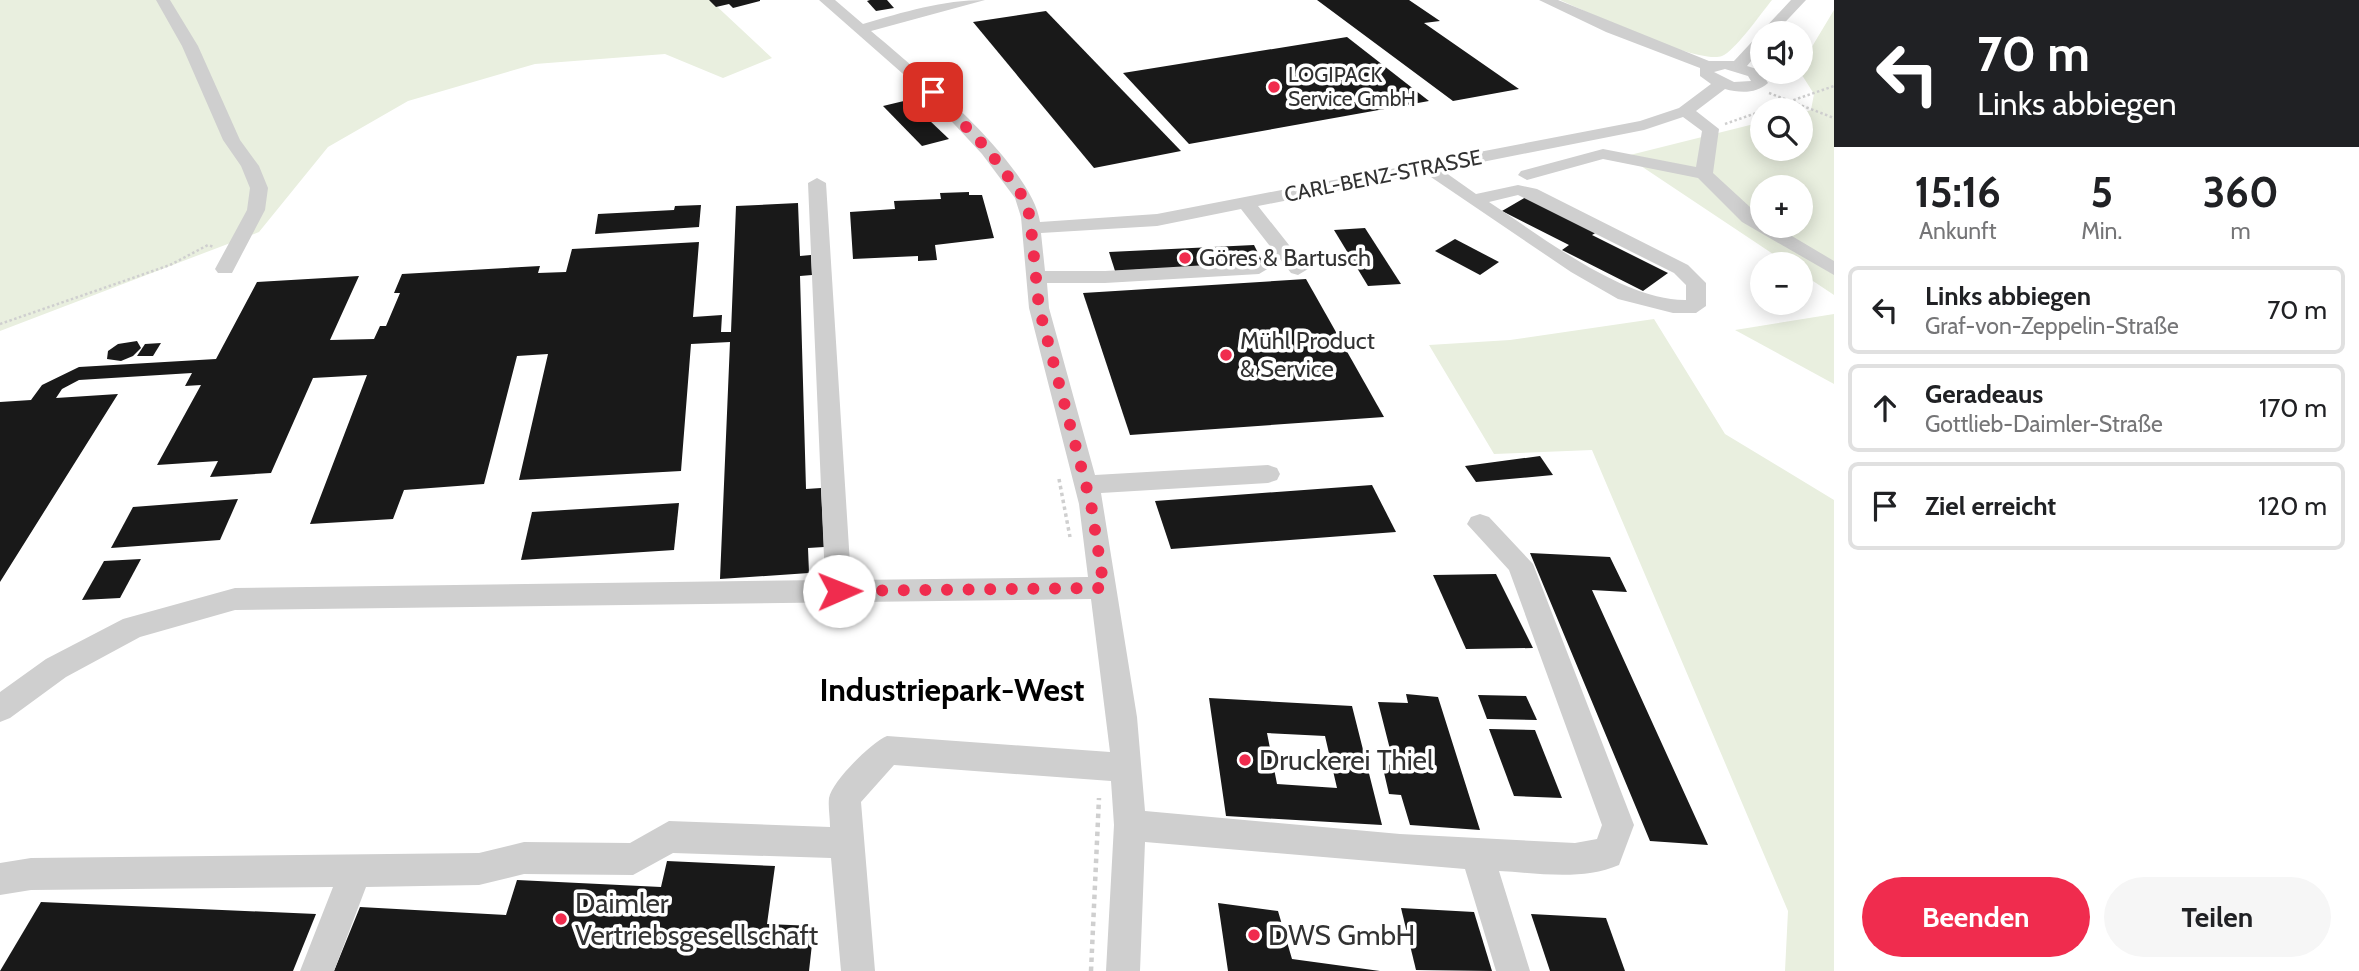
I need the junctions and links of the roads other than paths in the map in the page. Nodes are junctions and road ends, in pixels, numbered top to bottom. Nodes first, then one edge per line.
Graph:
1 (163, 0) edge
2 (826, 0) edge
3 (978, 0) edge
4 (1546, 0) edge
5 (1799, 0) edge
6 (1779, 21) edge
7 (861, 29) junction
8 (1750, 52) edge
9 (1708, 66) junction
10 (1738, 66) junction
11 (1723, 83) junction
12 (1685, 111) junction
13 (1428, 167) junction
14 (1704, 174) junction
15 (1527, 175) dead end
16 (817, 183) dead end
17 (1475, 201) junction
18 (1246, 203) junction
19 (1031, 228) junction
20 (1259, 268) dead end
21 (225, 269) dead end
22 (1298, 269) dead end
23 (1834, 269) edge
24 (1035, 276) junction
25 (1268, 474) dead end
26 (1086, 485) junction
27 (1480, 524) dead end
28 (1104, 588) junction
29 (839, 591) junction
30 (0, 709) edge
31 (1126, 768) junction
32 (1130, 825) junction
33 (846, 843) junction
34 (1477, 854) junction
35 (356, 869) junction
36 (0, 880) edge
37 (317, 971) edge
38 (858, 971) edge
39 (1123, 971) edge
40 (1513, 971) edge

1 - 21 street
2 - 7 street
3 - 7 street
4 - 9 street
5 - 6 street
7 - 19 street
8 - 10 street
9 - 10 street
9 - 11 street
10 - 11 street
11 - 12 street, CARL-BENZ-STRASSE
12 - 13 street, CARL-BENZ-STRASSE
12 - 14 street
13 - 17 street
13 - 18 street, CARL-BENZ-STRASSE
14 - 15 street
14 - 23 street
16 - 29 street
17 - 17 street
18 - 19 street, CARL-BENZ-STRASSE
18 - 22 street
19 - 24 street
20 - 24 street
24 - 26 street
25 - 26 street
26 - 28 street
27 - 34 street
28 - 29 street
28 - 31 street
29 - 30 street
31 - 32 street
31 - 33 street
32 - 34 street
32 - 39 street
33 - 35 street
33 - 38 street
34 - 40 street
35 - 36 street
35 - 37 street

